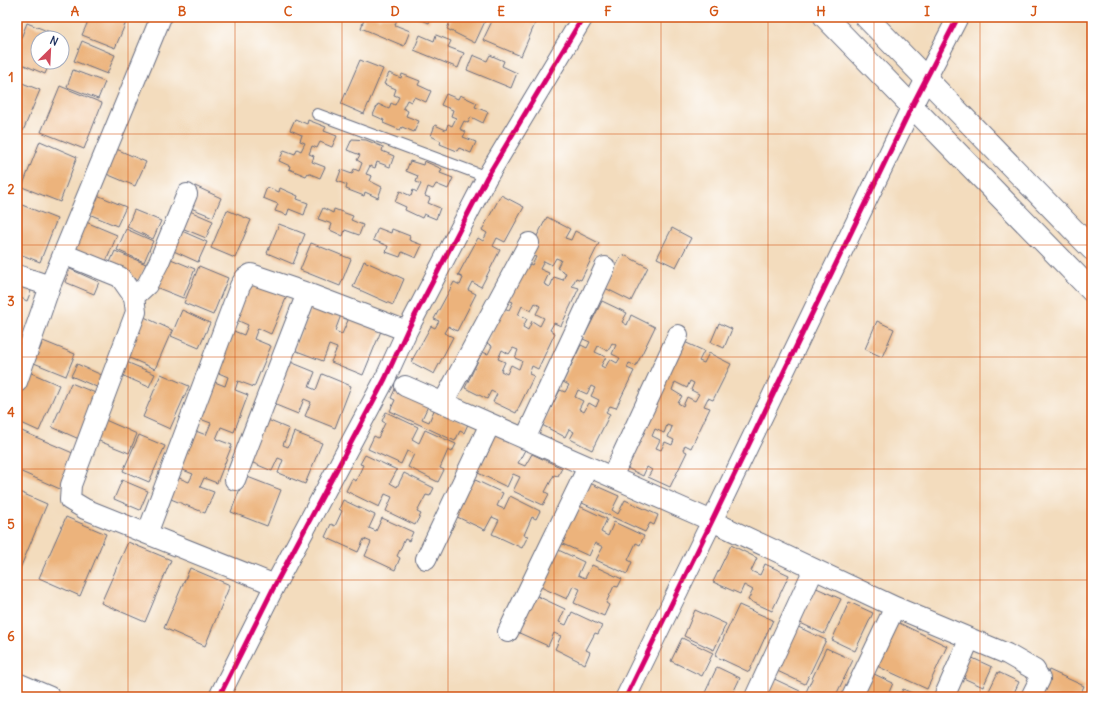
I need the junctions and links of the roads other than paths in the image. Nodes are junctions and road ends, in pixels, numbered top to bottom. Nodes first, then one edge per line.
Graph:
1 (161, 17) edge
2 (583, 17) edge
3 (825, 17) edge
4 (866, 17) edge
5 (958, 17) edge
6 (926, 80) junction
7 (912, 106) junction
8 (317, 114) dead end
9 (487, 177) junction
10 (187, 194) dead end
11 (529, 243) dead end
12 (1092, 249) edge
13 (63, 254) junction
14 (605, 267) dead end
15 (17, 275) edge
16 (50, 286) junction
17 (1092, 291) edge
18 (307, 293) junction
19 (134, 297) junction
20 (407, 331) junction
21 (678, 335) dead end
22 (17, 382) edge
23 (405, 386) dead end
24 (443, 403) junction
25 (490, 424) junction
26 (525, 439) junction
27 (588, 467) junction
28 (612, 477) junction
29 (235, 480) dead end
30 (712, 522) junction
31 (147, 534) junction
32 (426, 559) dead end
33 (814, 569) junction
34 (275, 586) junction
35 (895, 607) junction
36 (508, 632) dead end
37 (970, 638) junction
38 (17, 683) edge
39 (50, 697) edge
40 (218, 697) edge
41 (626, 697) edge
42 (755, 697) edge
43 (852, 697) edge
44 (944, 697) edge
45 (1031, 697) edge

1 - 13 street
2 - 9 street
3 - 7 street
4 - 6 street
5 - 6 street
6 - 7 street
6 - 12 street
7 - 17 street
7 - 30 street
8 - 9 lane
9 - 20 street
10 - 19 street
11 - 24 street
13 - 16 street
13 - 19 street
14 - 26 street
15 - 16 street
16 - 22 street
18 - 20 street
18 - 29 street
18 - 31 street
19 - 31 street
20 - 34 street
21 - 28 street
23 - 24 street
24 - 25 street
25 - 26 street
25 - 32 street
26 - 27 street
27 - 28 street
27 - 36 street
28 - 30 street
30 - 33 street
30 - 41 street
31 - 34 street
33 - 35 street
33 - 42 street
34 - 40 street
35 - 37 street
35 - 43 street
37 - 44 street
37 - 45 street
38 - 39 street

